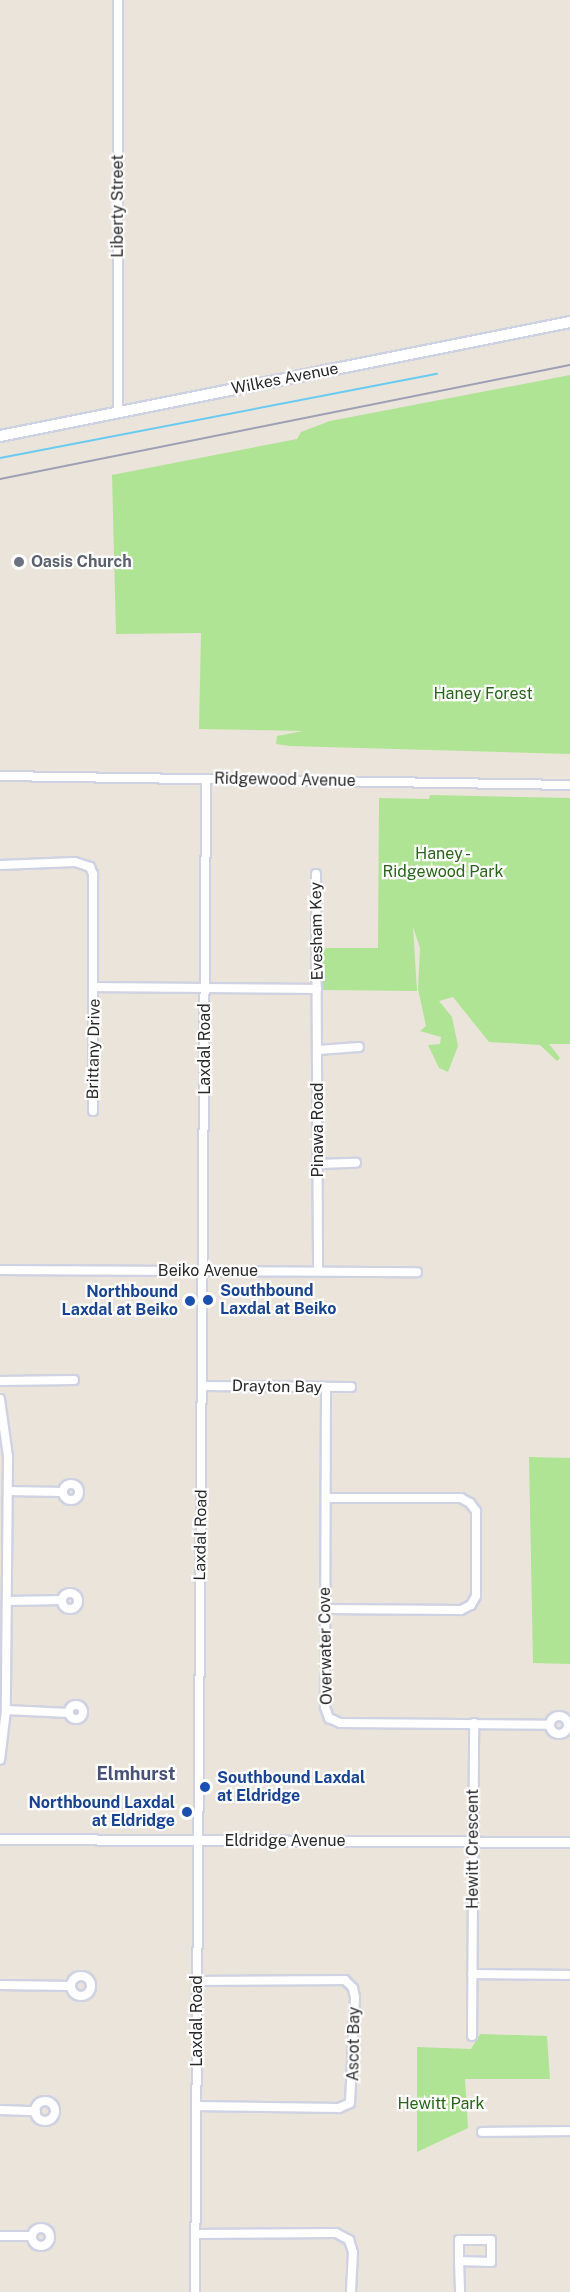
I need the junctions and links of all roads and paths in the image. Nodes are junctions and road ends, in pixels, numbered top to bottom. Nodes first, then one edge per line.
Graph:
1 (118, 0) edge
2 (570, 322) edge
3 (117, 412) junction
4 (0, 436) edge
5 (0, 776) edge
6 (206, 778) junction
7 (570, 785) edge
8 (0, 865) edge
9 (316, 874) dead end
10 (94, 987) junction
11 (205, 988) junction
12 (317, 989) junction
13 (359, 1047) dead end
14 (318, 1050) junction
15 (93, 1111) dead end
16 (356, 1163) dead end
17 (318, 1164) junction
18 (0, 1270) edge
19 (203, 1270) junction
20 (318, 1271) junction
21 (417, 1272) dead end
22 (0, 1380) edge
23 (74, 1380) dead end
24 (202, 1386) junction
25 (351, 1387) dead end
26 (326, 1388) junction
27 (0, 1399) edge
28 (8, 1491) junction
29 (63, 1492) dead end
30 (327, 1498) junction
31 (7, 1600) junction
32 (62, 1600) dead end
33 (326, 1608) junction
34 (6, 1710) junction
35 (69, 1713) dead end
36 (474, 1723) junction
37 (550, 1725) dead end
38 (0, 1760) edge
39 (0, 1839) edge
40 (198, 1841) junction
41 (472, 1841) junction
42 (570, 1842) edge
43 (472, 1974) junction
44 (570, 1975) edge
45 (197, 1981) junction
46 (0, 1985) edge
47 (71, 1986) dead end
48 (472, 2036) dead end
49 (196, 2106) junction
50 (0, 2110) edge
51 (36, 2111) dead end
52 (570, 2131) edge
53 (482, 2132) dead end
54 (195, 2234) junction
55 (0, 2236) edge
56 (32, 2236) dead end
57 (459, 2261) junction
58 (195, 2292) edge
59 (351, 2292) edge
60 (460, 2292) edge

1 - 3 street, Liberty Street
2 - 3 main road, Wilkes Avenue
3 - 4 main road, Wilkes Avenue
5 - 6 street, Ridgewood Avenue
6 - 7 street, Ridgewood Avenue
6 - 11 street, Laxdal Road
8 - 10 street, Brittany Drive
9 - 12 street, Evesham Key
10 - 11 street, Brittany Drive
10 - 15 street, Brittany Drive
11 - 12 street, Brittany Drive
11 - 19 street, Laxdal Road
12 - 14 street, Pinawa Road
13 - 14 street
14 - 17 street, Pinawa Road
16 - 17 street
17 - 20 street, Pinawa Road
18 - 19 street, Beiko Avenue
19 - 20 street, Beiko Avenue
19 - 24 street, Laxdal Road
20 - 21 street, Beiko Avenue
22 - 23 street
24 - 26 street, Drayton Bay
24 - 40 street, Laxdal Road
25 - 26 street, Drayton Bay
26 - 30 street, Overwater Cove
27 - 28 street
28 - 29 street
28 - 31 street
30 - 33 street, Overwater Cove
30 - 33 street
31 - 32 street
31 - 34 street
33 - 36 street, Overwater Cove
34 - 35 street
34 - 38 street
36 - 37 street, Overwater Cove
36 - 41 street, Hewitt Crescent
39 - 40 street, Eldridge Avenue
40 - 41 street, Eldridge Avenue
40 - 45 street, Laxdal Road
41 - 42 street, Eldridge Avenue
41 - 43 street, Hewitt Crescent
43 - 44 street
43 - 48 street, Hewitt Crescent
45 - 49 street, Laxdal Road
45 - 49 street, Ascot Bay
46 - 47 street
49 - 54 street, Laxdal Road
50 - 51 street
52 - 53 street
54 - 58 street, Laxdal Road
54 - 59 street
55 - 56 street
57 - 57 street
57 - 60 street

